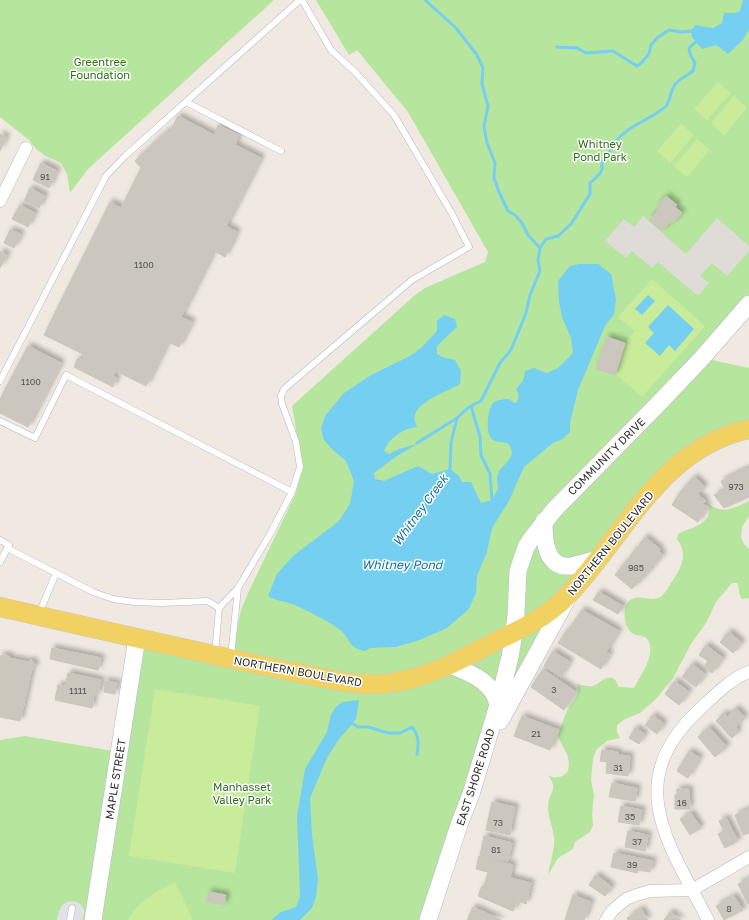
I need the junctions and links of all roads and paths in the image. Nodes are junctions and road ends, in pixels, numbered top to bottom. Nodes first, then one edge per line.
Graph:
1 (301, 0) edge
2 (186, 102) junction
3 (26, 148) dead end
4 (281, 151) dead end
5 (0, 201) edge
6 (749, 304) edge
7 (0, 381) edge
8 (0, 421) edge
9 (749, 429) edge
10 (292, 492) junction
11 (544, 521) junction
12 (0, 540) edge
13 (7, 548) junction
14 (599, 559) junction
15 (0, 562) edge
16 (56, 573) junction
17 (238, 588) junction
18 (570, 593) junction
19 (0, 607) edge
20 (219, 608) junction
21 (39, 616) junction
22 (514, 633) junction
23 (137, 638) junction
24 (223, 657) junction
25 (450, 665) junction
26 (749, 672) edge
27 (498, 704) junction
28 (484, 751) junction
29 (749, 857) edge
30 (692, 890) junction
31 (72, 908) dead end
32 (70, 920) edge
33 (93, 920) edge
34 (428, 920) edge
35 (606, 920) edge
36 (708, 920) edge

1 - 2 lane
1 - 10 lane
2 - 4 lane
2 - 7 lane
3 - 5 street
6 - 11 main road, COMMUNITY DRIVE
8 - 10 lane
9 - 14 main road, NORTHERN BOULEVARD
10 - 17 lane
11 - 14 main road
11 - 22 main road, COMMUNITY DRIVE
12 - 13 lane
13 - 15 lane
13 - 16 lane
14 - 18 main road, NORTHERN BOULEVARD
16 - 20 lane
16 - 21 lane
17 - 20 lane
17 - 24 lane
18 - 22 main road, NORTHERN BOULEVARD
18 - 28 main road
19 - 21 main road, NORTHERN BOULEVARD
20 - 24 lane
21 - 23 main road, NORTHERN BOULEVARD
22 - 25 main road, NORTHERN BOULEVARD
22 - 27 main road, EAST SHORE ROAD
23 - 24 main road, NORTHERN BOULEVARD
23 - 33 main road, MAPLE STREET
24 - 25 main road, NORTHERN BOULEVARD
25 - 27 main road
26 - 30 street
27 - 28 main road, EAST SHORE ROAD
28 - 34 main road, EAST SHORE ROAD
29 - 30 street
30 - 35 street
30 - 36 street
31 - 32 lane

